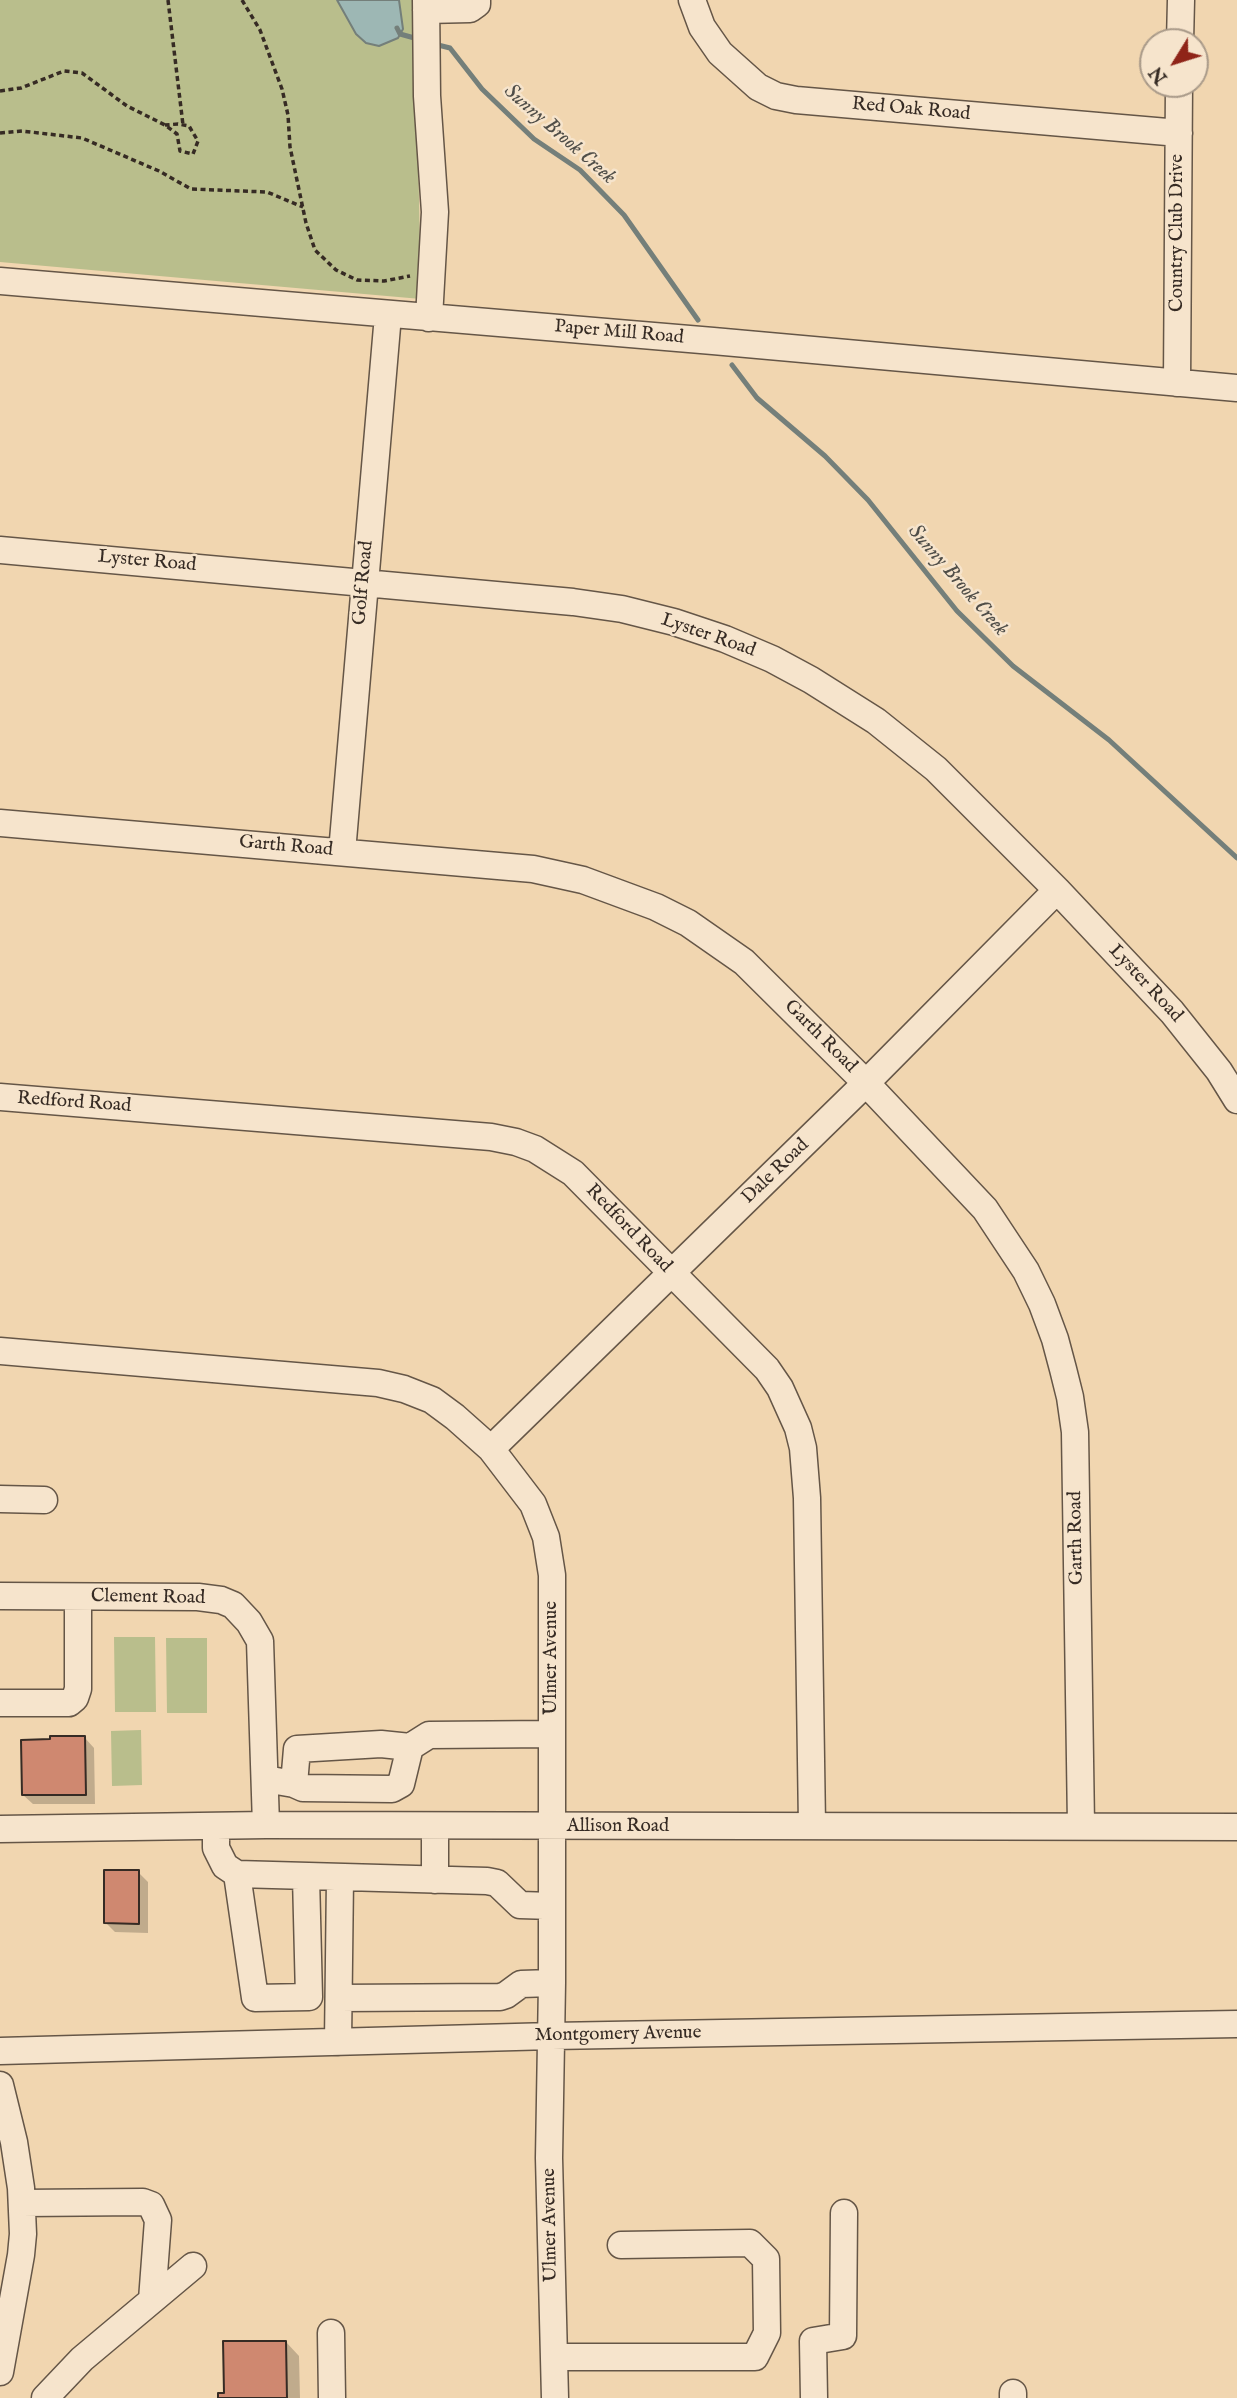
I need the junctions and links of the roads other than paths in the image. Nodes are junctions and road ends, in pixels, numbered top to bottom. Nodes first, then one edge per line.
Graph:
1 (692, 0) edge
2 (1181, 0) edge
3 (477, 2) edge
4 (426, 21) edge
5 (1180, 28) edge
6 (1179, 98) edge
7 (1179, 133) junction
8 (0, 281) edge
9 (388, 315) junction
10 (429, 318) junction
11 (1177, 383) junction
12 (1237, 388) edge
13 (0, 550) edge
14 (364, 581) junction
15 (0, 823) edge
16 (342, 852) junction
17 (1057, 890) junction
18 (866, 1083) junction
19 (0, 1097) edge
20 (1237, 1100) edge
21 (672, 1274) junction
22 (0, 1351) edge
23 (491, 1450) junction
24 (0, 1499) edge
25 (44, 1500) dead end
26 (0, 1596) edge
27 (78, 1597) junction
28 (0, 1703) edge
29 (552, 1734) junction
30 (410, 1747) junction
31 (265, 1779) junction
32 (294, 1784) junction
33 (396, 1786) junction
34 (266, 1825) junction
35 (812, 1825) junction
36 (1081, 1825) junction
37 (216, 1826) junction
38 (405, 1826) junction
39 (435, 1827) junction
40 (1237, 1827) edge
41 (553, 1828) junction
42 (0, 1829) edge
43 (237, 1874) junction
44 (306, 1877) junction
45 (340, 1878) junction
46 (435, 1880) junction
47 (552, 1906) junction
48 (552, 1983) junction
49 (339, 1998) junction
50 (1237, 2024) edge
51 (552, 2036) junction
52 (338, 2042) junction
53 (0, 2051) edge
54 (0, 2085) edge
55 (22, 2203) junction
56 (844, 2213) dead end
57 (621, 2245) dead end
58 (192, 2266) dead end
59 (152, 2300) junction
60 (331, 2333) dead end
61 (4, 2334) edge
62 (554, 2357) junction
63 (0, 2372) edge
64 (45, 2398) edge
65 (332, 2398) edge
66 (555, 2398) edge
67 (814, 2398) edge

1 - 7 street, Red Oak Road
2 - 5 street
3 - 4 street
4 - 10 street
6 - 7 street, Country Club Drive
7 - 11 street, Country Club Drive
8 - 9 street, Paper Mill Road
9 - 10 street, Paper Mill Road
9 - 14 street, Golf Road
10 - 11 street, Paper Mill Road
11 - 12 street, Paper Mill Road
13 - 14 street, Lyster Road
14 - 16 street, Golf Road
14 - 17 street, Lyster Road
15 - 16 street, Garth Road
16 - 18 street, Garth Road
17 - 18 street, Dale Road
17 - 20 street, Lyster Road
18 - 21 street, Dale Road
18 - 36 street, Garth Road
19 - 21 street, Redford Road
21 - 23 street, Dale Road
21 - 35 street, Redford Road
22 - 23 street, Ulmer Avenue
23 - 29 street, Ulmer Avenue
24 - 25 street
26 - 27 street, Clement Road
27 - 28 street
27 - 31 street, Clement Road
29 - 30 street
29 - 41 street, Ulmer Avenue
30 - 32 street
30 - 33 street
31 - 32 street
31 - 34 street, Clement Road
32 - 33 street
33 - 38 street
34 - 37 street, Allison Road
34 - 38 street, Allison Road
35 - 36 street, Allison Road
35 - 41 street, Allison Road
36 - 40 street, Allison Road
37 - 42 street, Allison Road
37 - 43 street
38 - 39 street, Allison Road
39 - 41 street, Allison Road
39 - 46 street
41 - 47 street, Ulmer Avenue
43 - 44 street
43 - 44 street
44 - 45 street
45 - 46 street
45 - 49 street
46 - 47 street
47 - 48 street, Ulmer Avenue
48 - 49 street
48 - 51 street, Ulmer Avenue
49 - 52 street
50 - 51 street, Montgomery Avenue
51 - 52 street, Montgomery Avenue
51 - 62 street, Ulmer Avenue
52 - 53 street, Montgomery Avenue
54 - 55 street
55 - 59 street
55 - 61 street
56 - 67 street
57 - 62 street
58 - 59 street
59 - 64 street
60 - 65 street
61 - 63 street
62 - 66 street, Ulmer Avenue

